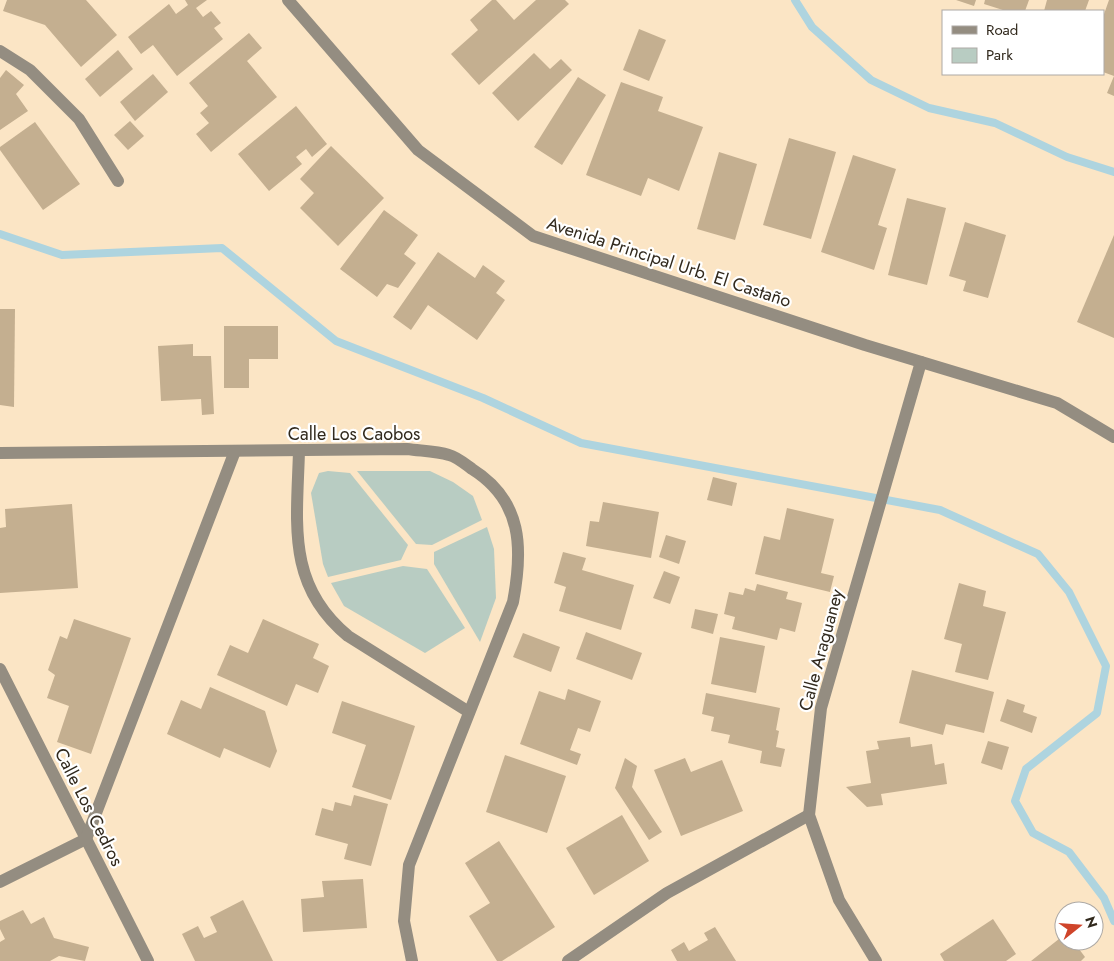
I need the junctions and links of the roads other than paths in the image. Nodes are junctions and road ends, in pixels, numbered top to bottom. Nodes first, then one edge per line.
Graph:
1 (288, 0) edge
2 (0, 51) edge
3 (118, 181) dead end
4 (921, 362) junction
5 (1114, 437) edge
6 (299, 450) junction
7 (235, 451) junction
8 (0, 453) edge
9 (0, 669) edge
10 (469, 712) junction
11 (808, 815) junction
12 (86, 839) junction
13 (0, 882) edge
14 (148, 961) edge
15 (412, 961) edge
16 (568, 961) edge
17 (876, 961) edge

1 - 4 street, Avenida Principal Urb. El Castaño
2 - 3 street
4 - 5 street, Avenida Principal Urb. El Castaño
4 - 11 street, Calle Araguaney
6 - 7 street, Calle Los Caobos
6 - 10 street
6 - 10 street, Calle Los Caobos
7 - 8 street, Calle Los Caobos
7 - 12 street
9 - 12 street, Calle Los Cedros
10 - 15 street, Calle Los Caobos
11 - 16 street
11 - 17 street, Calle Araguaney
12 - 13 street
12 - 14 street, Calle Los Cedros

